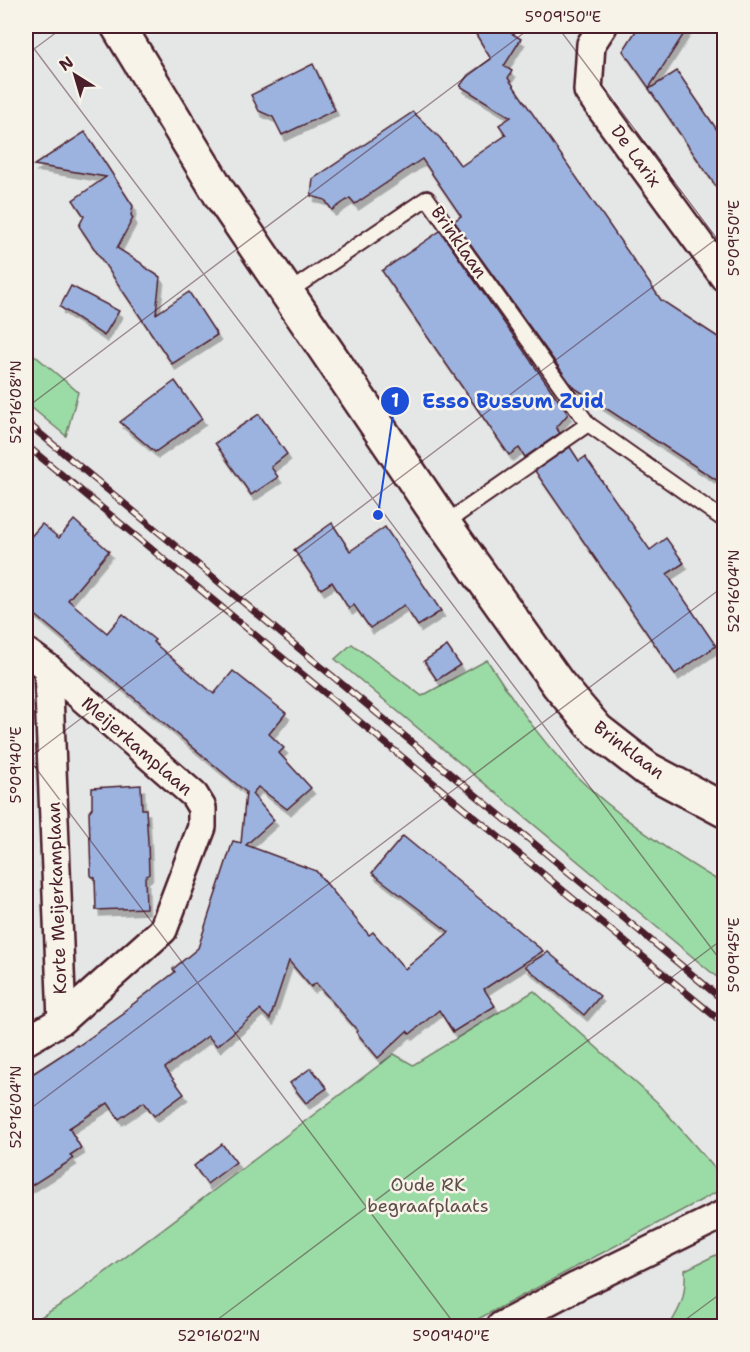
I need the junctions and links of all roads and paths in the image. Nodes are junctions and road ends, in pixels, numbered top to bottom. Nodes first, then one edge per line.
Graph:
1 (118, 26) edge
2 (603, 26) edge
3 (724, 278) edge
4 (287, 293) junction
5 (588, 424) junction
6 (724, 520) edge
7 (444, 524) junction
8 (26, 652) edge
9 (48, 669) junction
10 (724, 810) edge
11 (62, 1020) junction
12 (26, 1041) edge
13 (724, 1214) edge
14 (501, 1326) edge

1 - 4 main road, Brinklaan
2 - 3 street, De Larix
4 - 5 lane, Brinklaan
4 - 7 main road, Brinklaan
5 - 6 lane, Brinklaan
5 - 7 lane
7 - 10 main road, Brinklaan
8 - 9 street, Meijerkamplaan
9 - 11 street, Korte Meijerkamplaan
9 - 11 street, Meijerkamplaan
11 - 12 street, Meijerkamplaan
13 - 14 street

